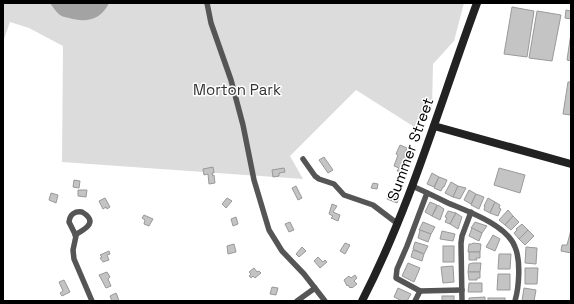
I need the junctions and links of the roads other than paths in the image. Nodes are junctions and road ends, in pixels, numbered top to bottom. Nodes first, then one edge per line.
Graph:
1 (207, 3) edge
2 (477, 3) edge
3 (434, 126) junction
4 (303, 159) dead end
5 (571, 164) edge
6 (412, 186) junction
7 (427, 193) junction
8 (471, 212) junction
9 (398, 224) junction
10 (75, 235) dead end
11 (315, 288) junction
12 (462, 290) junction
13 (420, 291) junction
14 (92, 301) edge
15 (297, 301) edge
16 (325, 301) edge
17 (362, 301) edge
18 (415, 301) edge
19 (462, 301) edge
20 (515, 301) edge

1 - 11 street
2 - 3 main road, Summer Street
3 - 5 main road
3 - 6 main road, Summer Street
4 - 9 street
6 - 7 street
6 - 9 main road, Summer Street
7 - 8 street
7 - 13 street
8 - 12 street
8 - 20 street
9 - 17 main road, Summer Street
10 - 14 street
11 - 15 street
11 - 16 street
12 - 13 street
12 - 19 street
13 - 18 street

